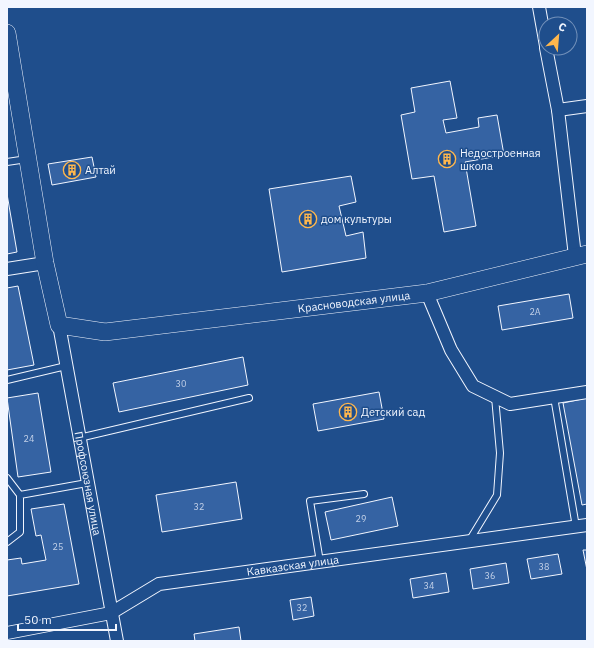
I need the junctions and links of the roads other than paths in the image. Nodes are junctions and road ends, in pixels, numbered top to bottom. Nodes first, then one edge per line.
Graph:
1 (7, 33) edge
2 (548, 56) edge
3 (9, 57) edge
4 (587, 106) edge
5 (558, 110) junction
6 (28, 159) junction
7 (7, 162) edge
8 (581, 255) edge
9 (45, 262) junction
10 (7, 269) edge
11 (427, 293) junction
12 (59, 325) junction
13 (66, 366) junction
14 (7, 380) edge
15 (587, 392) edge
16 (495, 397) junction
17 (554, 397) junction
18 (249, 398) dead end
19 (79, 438) junction
20 (7, 478) edge
21 (87, 483) junction
22 (364, 494) dead end
23 (20, 495) junction
24 (582, 526) edge
25 (469, 541) junction
26 (7, 542) edge
27 (320, 562) junction
28 (111, 614) junction
29 (7, 633) edge
30 (117, 641) edge

1 - 3 main road
2 - 5 street
3 - 6 main road
4 - 5 street
5 - 8 street
6 - 7 lane
6 - 9 main road
8 - 11 main road, Красноводская улица
9 - 10 street
9 - 12 main road
11 - 12 main road, Красноводская улица
11 - 16 street
12 - 13 street, Профсоюзная улица
13 - 14 lane
13 - 19 street, Профсоюзная улица
15 - 17 street
16 - 17 street
16 - 25 lane
17 - 24 lane
18 - 19 lane
19 - 21 street, Профсоюзная улица
20 - 23 lane
21 - 23 lane
21 - 28 street, Профсоюзная улица
22 - 27 lane
23 - 26 lane
24 - 25 street, Кавказская улица
25 - 27 street, Кавказская улица
27 - 28 street, Кавказская улица
28 - 29 street, Кавказская улица
28 - 30 street, Профсоюзная улица

